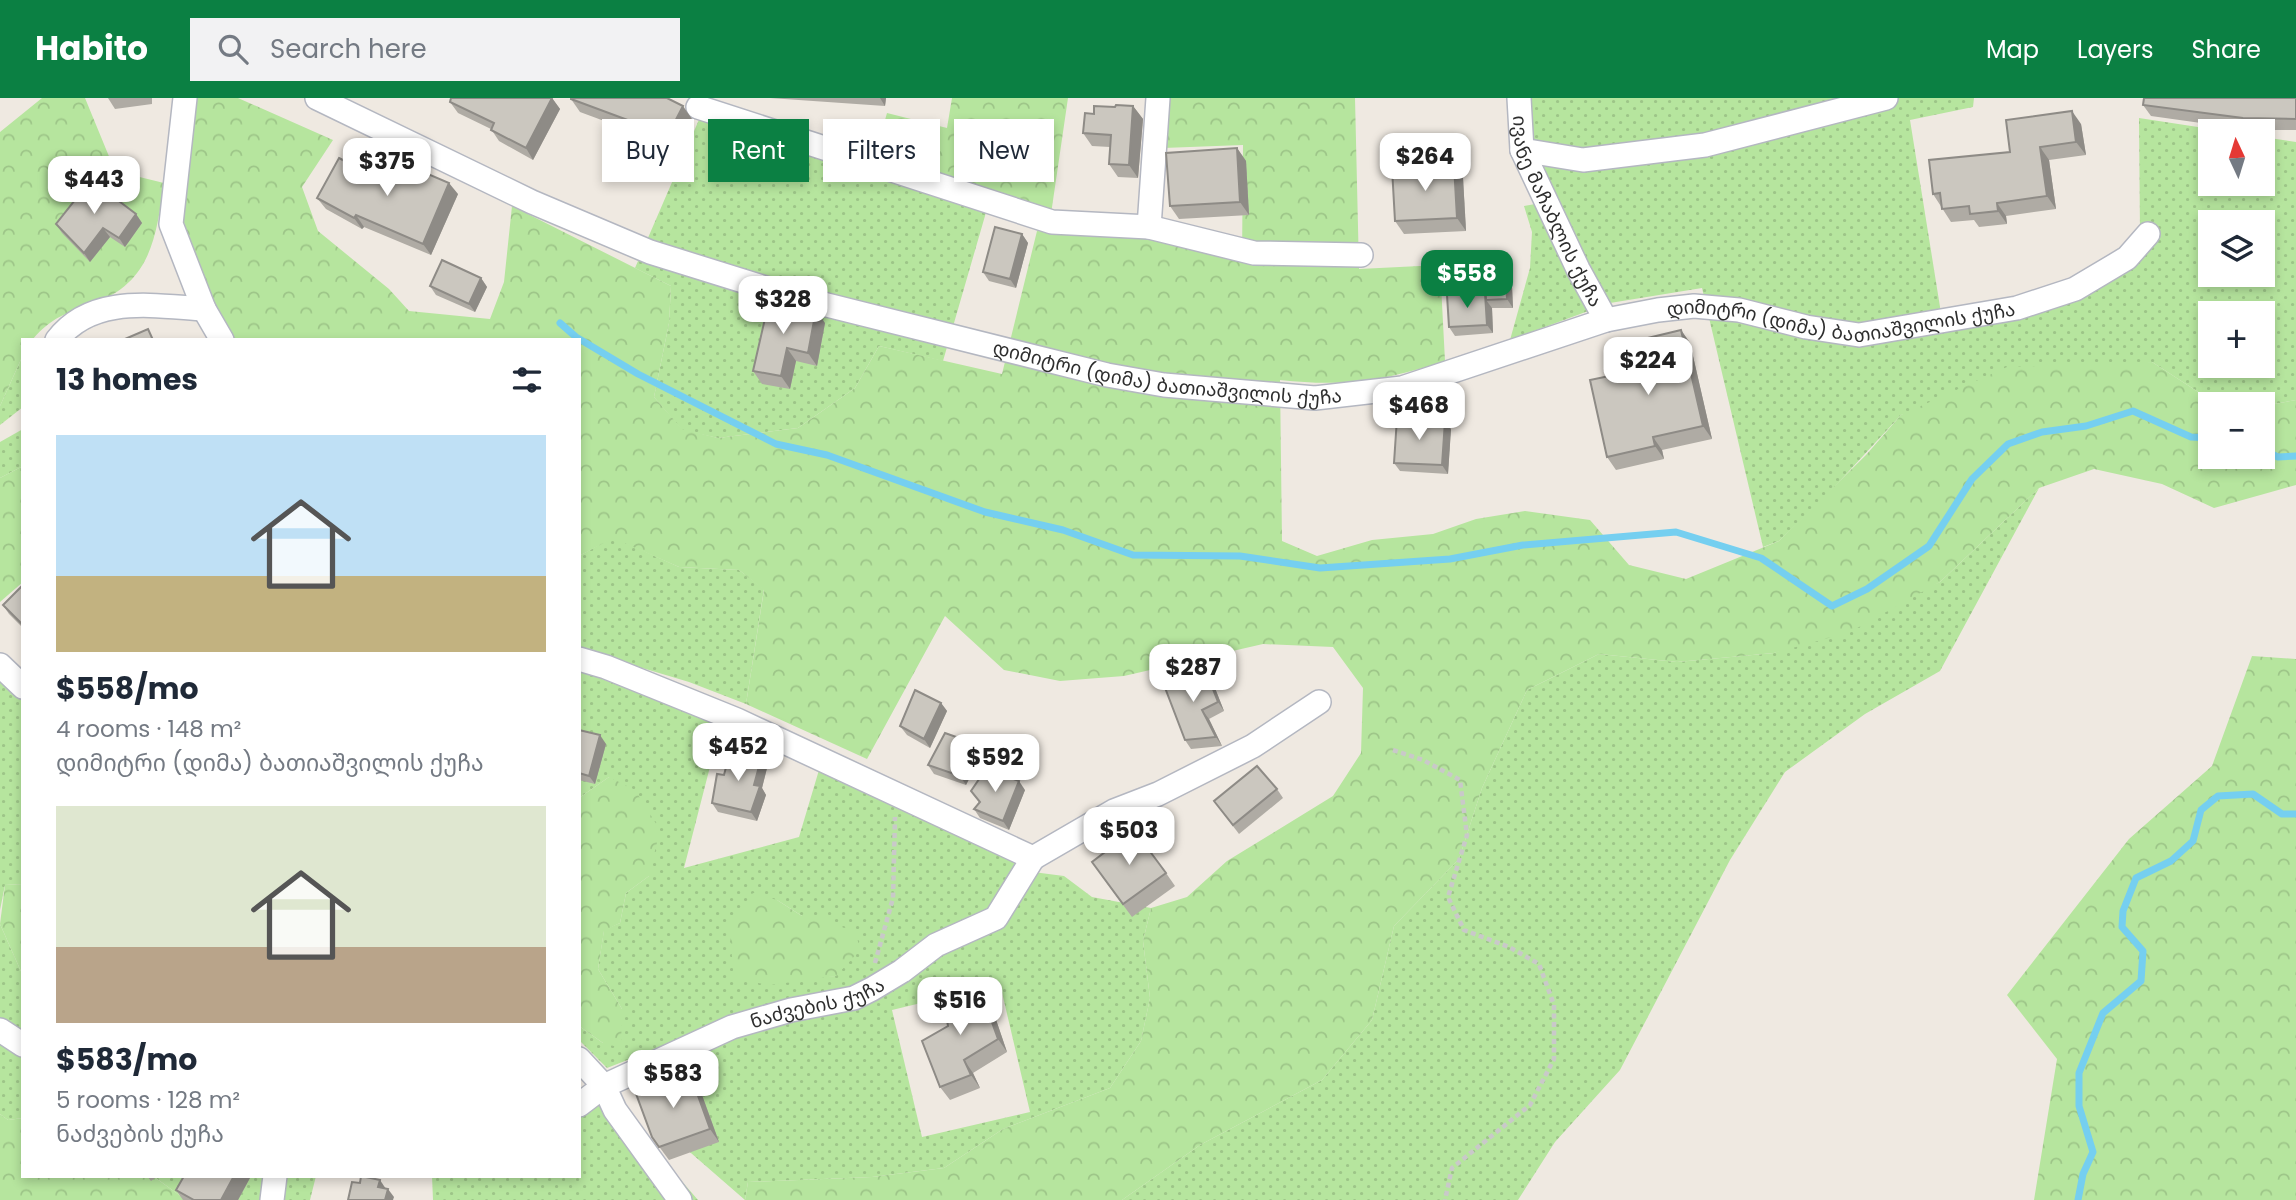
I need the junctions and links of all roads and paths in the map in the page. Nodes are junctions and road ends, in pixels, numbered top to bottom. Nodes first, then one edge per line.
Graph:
1 (185, 98) edge
2 (317, 98) edge
3 (1158, 98) edge
4 (1518, 98) edge
5 (1886, 98) edge
6 (698, 107) dead end
7 (1522, 150) junction
8 (1149, 227) junction
9 (2148, 234) dead end
10 (1361, 255) dead end
11 (204, 309) junction
12 (1606, 320) junction
13 (59, 338) edge
14 (221, 338) edge
15 (581, 660) edge
16 (0, 665) edge
17 (21, 685) edge
18 (1319, 702) dead end
19 (1393, 750) dead end
20 (895, 795) junction
21 (1032, 858) junction
22 (872, 989) junction
23 (0, 1030) edge
24 (21, 1044) edge
25 (581, 1061) edge
26 (604, 1086) junction
27 (581, 1103) edge
28 (275, 1178) edge
29 (272, 1200) edge
30 (680, 1200) edge
31 (1445, 1200) edge

1 - 11 street
2 - 12 street, დიმიტრი (დიმა) ბათიაშვილის ქუჩა
3 - 8 street
4 - 7 street, ივანე მაჩაბლის ქუჩა
5 - 7 street
6 - 8 street
7 - 12 street, ივანე მაჩაბლის ქუჩა
8 - 10 street
9 - 12 street, დიმიტრი (დიმა) ბათიაშვილის ქუჩა
11 - 13 street
11 - 14 street
15 - 20 street
16 - 17 street
18 - 21 street
19 - 31 path
20 - 21 street
20 - 22 path
21 - 22 street, ნაძვების ქუჩა
22 - 26 street, ნაძვების ქუჩა
23 - 24 street
25 - 26 street
26 - 27 street, ნაძვების ქუჩა
26 - 30 street
28 - 29 street

